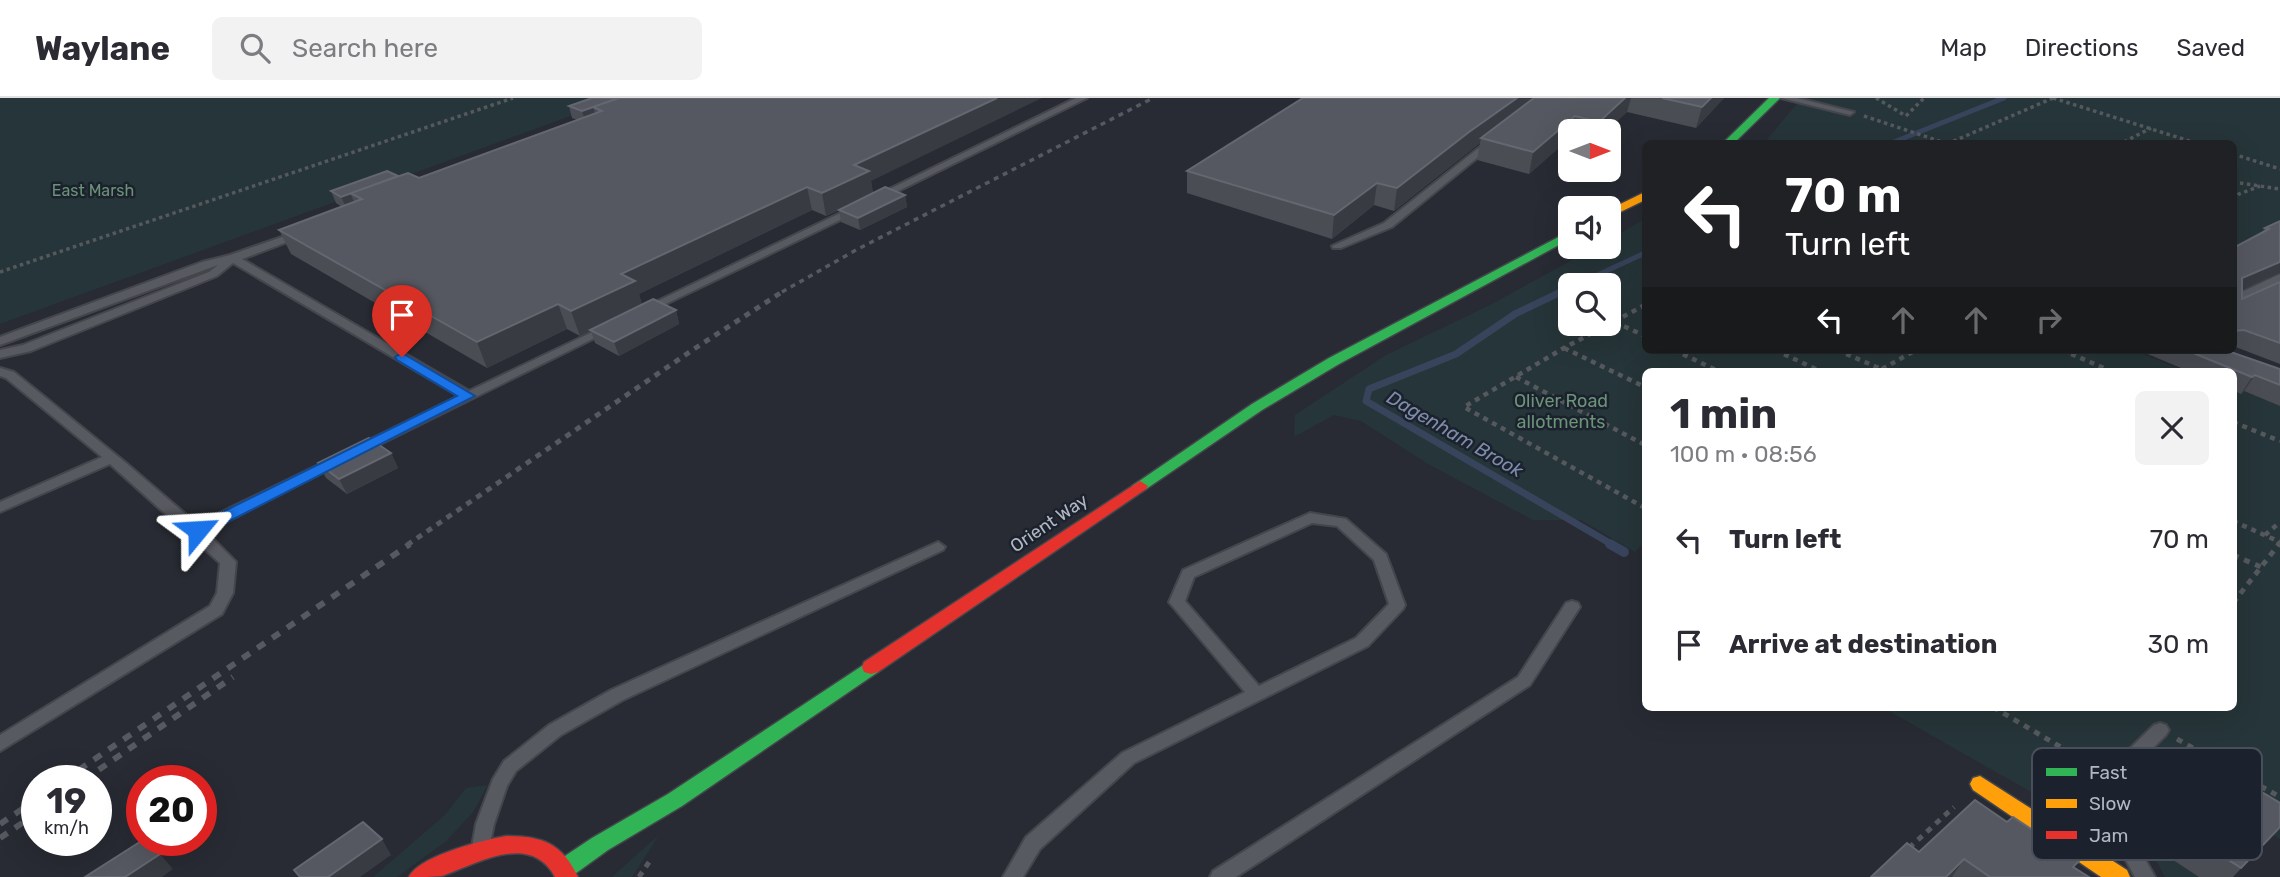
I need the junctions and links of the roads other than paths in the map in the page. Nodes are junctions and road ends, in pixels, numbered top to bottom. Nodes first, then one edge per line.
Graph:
1 (1083, 98) edge
2 (1775, 98) edge
3 (1785, 98) edge
4 (1850, 112) road end
5 (1500, 136) edge
6 (1731, 140) edge
7 (1642, 197) edge
8 (1621, 208) edge
9 (310, 230) edge
10 (1558, 240) edge
11 (1337, 246) dead end
12 (233, 258) junction
13 (2280, 281) edge
14 (2237, 303) edge
15 (631, 317) edge
16 (618, 323) edge
17 (0, 341) edge
18 (0, 354) edge
19 (3, 375) edge
20 (468, 396) junction
21 (111, 458) junction
22 (0, 507) edge
23 (198, 530) junction
24 (938, 547) dead end
25 (1572, 607) dead end
26 (1257, 695) junction
27 (2160, 730) road end
28 (0, 744) edge
29 (2142, 748) edge
30 (1980, 784) dead end
31 (2032, 819) edge
32 (480, 848) junction
33 (2094, 860) edge
34 (2136, 860) edge
35 (566, 873) edge
36 (420, 877) edge
37 (1013, 877) edge
38 (1220, 877) edge
39 (2119, 877) edge
40 (2145, 877) edge

1 - 15 lane
2 - 6 street
3 - 4 lane
5 - 11 lane
7 - 8 street
9 - 12 lane
10 - 35 street, Orient Way
12 - 17 lane
12 - 18 lane
12 - 20 lane
13 - 14 street
16 - 20 lane
19 - 21 lane
20 - 23 lane
21 - 22 lane
21 - 23 lane
23 - 28 lane
24 - 32 lane
25 - 38 lane
26 - 26 lane
26 - 37 lane
27 - 29 lane
30 - 31 street
32 - 35 street, Orient Way
32 - 36 street, Orient Way
33 - 39 street
34 - 40 lane

